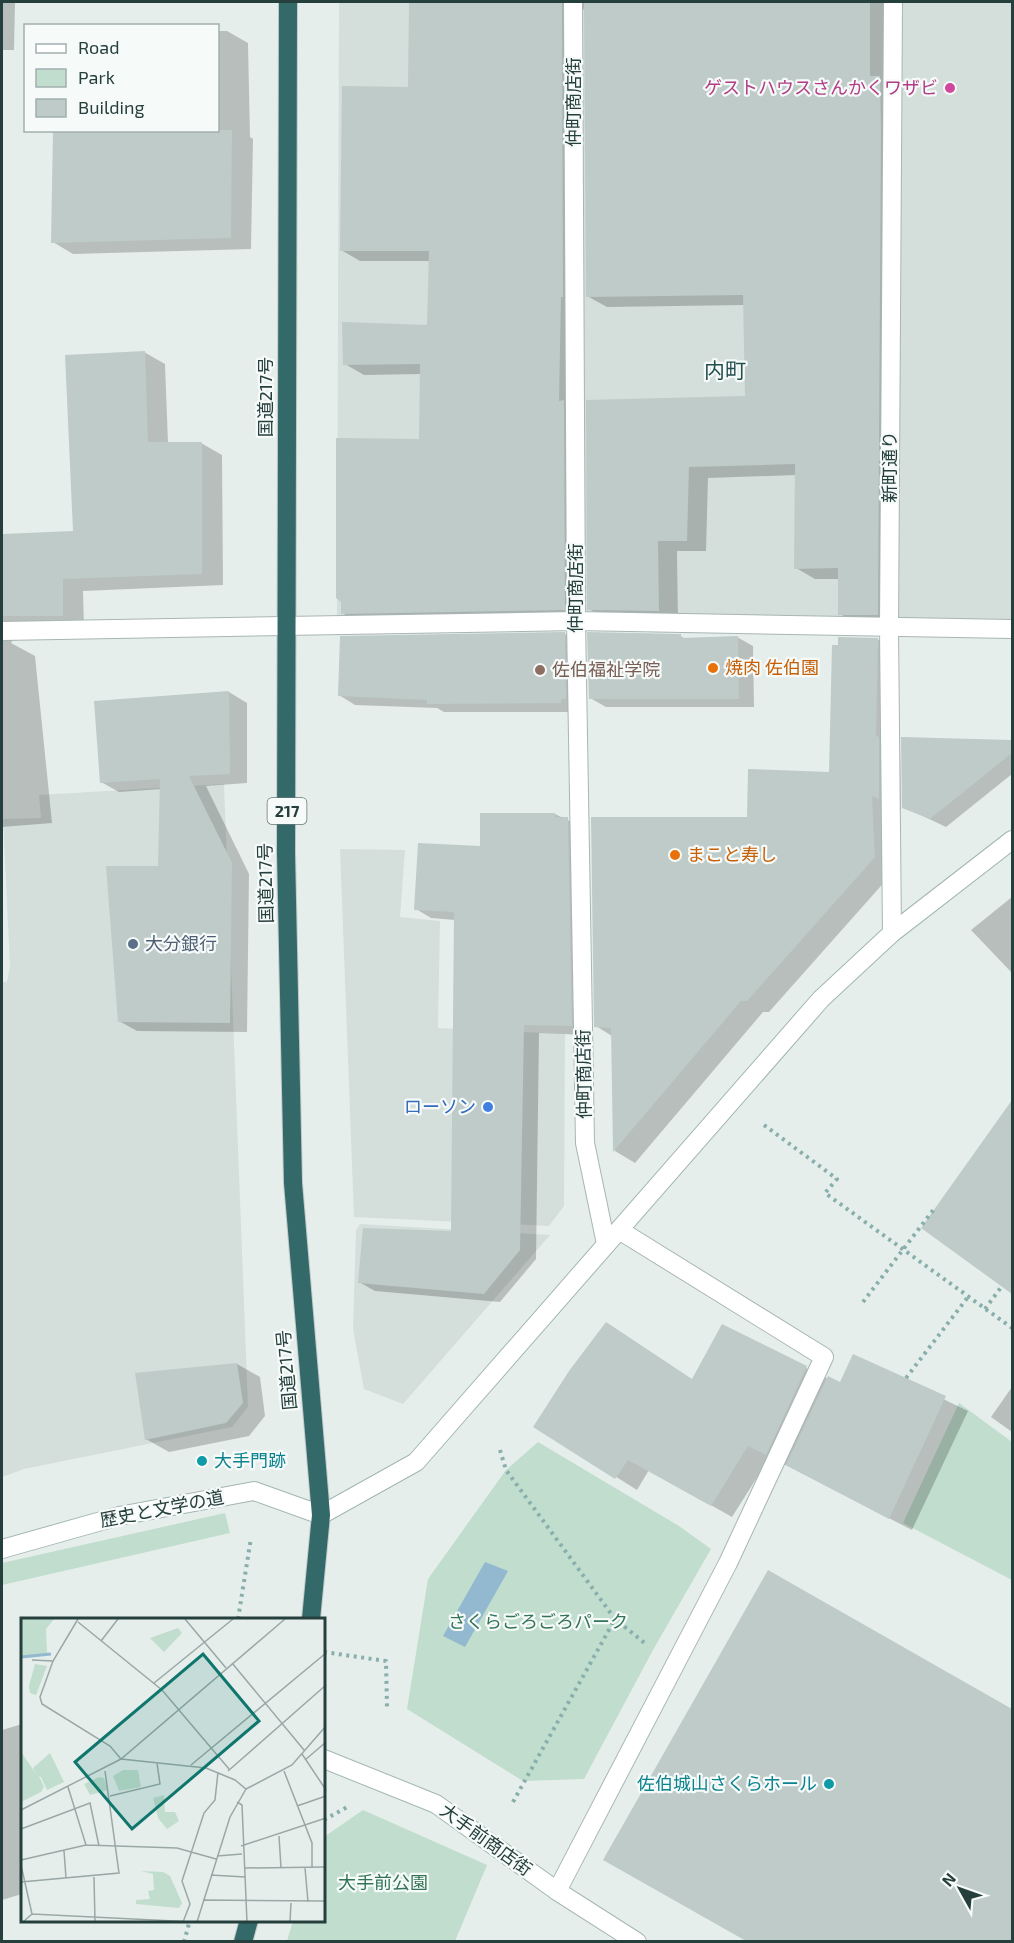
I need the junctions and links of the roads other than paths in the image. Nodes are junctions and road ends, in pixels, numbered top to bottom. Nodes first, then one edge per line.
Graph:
1 (288, 2) edge
2 (573, 2) edge
3 (893, 2) edge
4 (576, 621) junction
5 (287, 627) junction
6 (889, 628) junction
7 (1012, 628) edge
8 (2, 631) edge
9 (1012, 840) edge
10 (892, 933) junction
11 (619, 1230) junction
12 (606, 1244) junction
13 (321, 1515) junction
14 (2, 1549) edge
15 (311, 1618) edge
16 (326, 1760) edge
17 (557, 1891) junction
18 (248, 1922) edge
19 (243, 1941) edge
20 (637, 1941) edge

1 - 5 highway, 国道217号 / 217
2 - 4 street, 仲町商店街
3 - 6 street, 新町通り
4 - 5 street
4 - 6 street
4 - 12 street, 仲町商店街
5 - 8 street
5 - 13 highway, 国道217号 / 217
6 - 7 street
6 - 10 street, 新町通り
9 - 10 street
10 - 11 street
11 - 12 street
11 - 17 street
12 - 13 street
13 - 14 street, 歴史と文学の道
13 - 15 highway, 国道217号 / 217
16 - 17 street, 大手前商店街
17 - 20 street, 大手前商店街
18 - 19 highway

